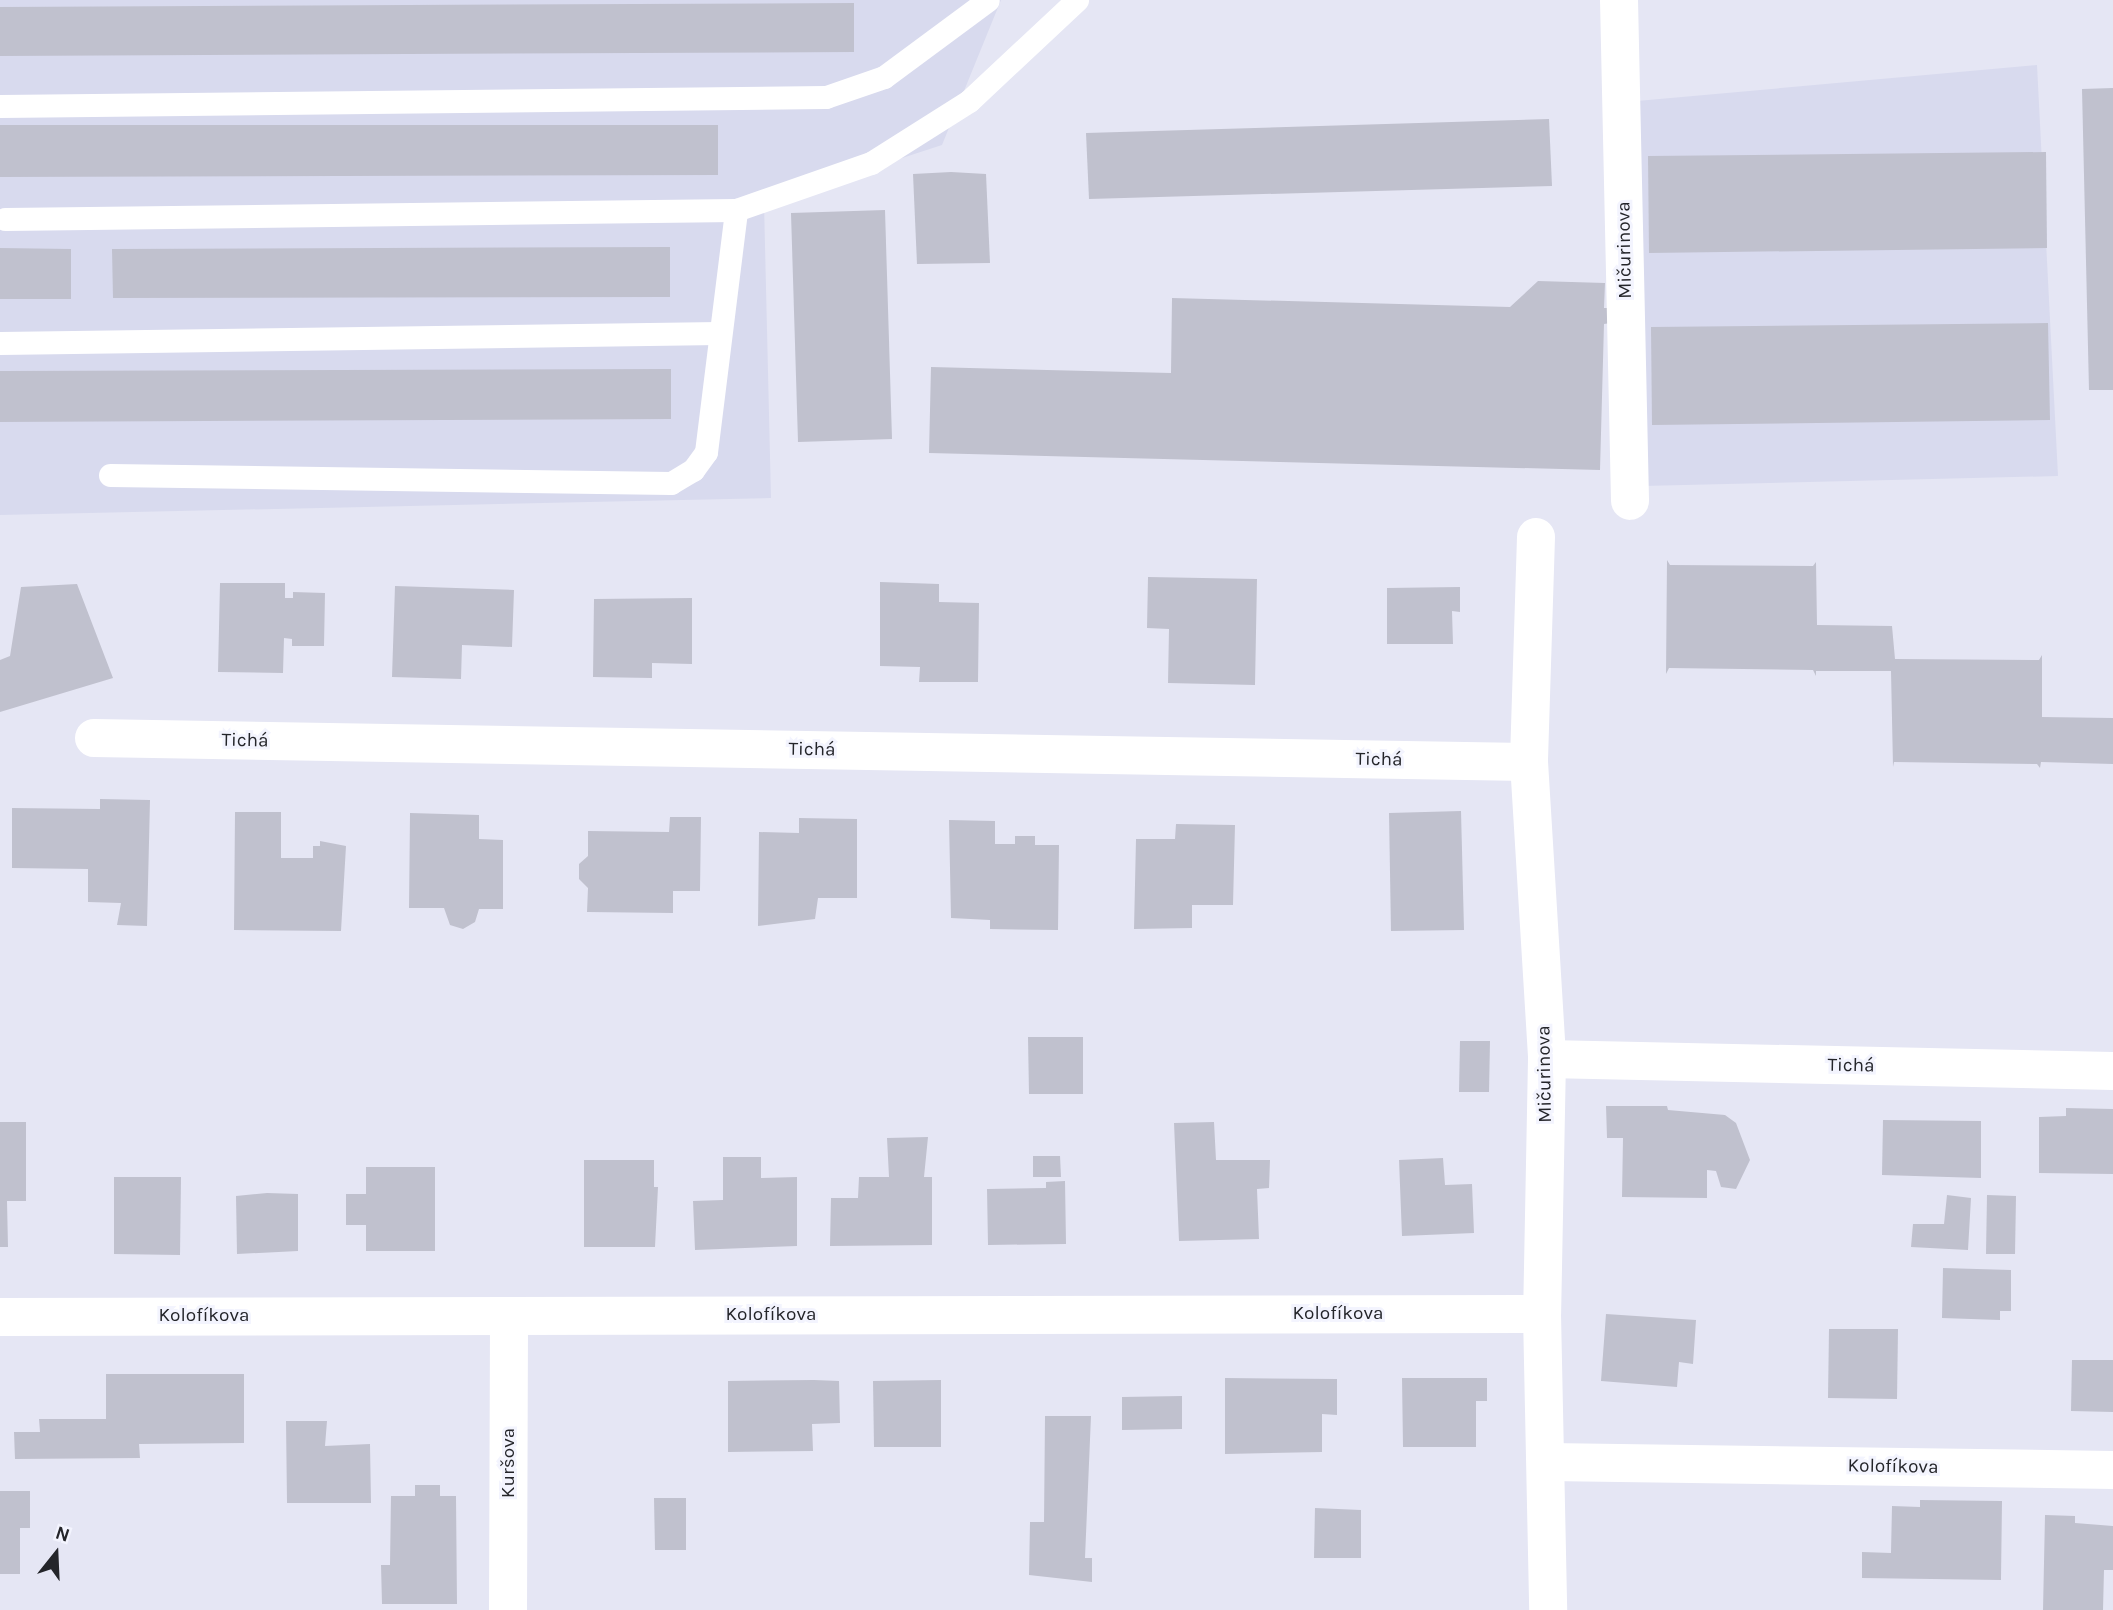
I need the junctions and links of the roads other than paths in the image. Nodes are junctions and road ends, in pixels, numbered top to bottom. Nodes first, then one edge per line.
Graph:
1 (988, 0) edge
2 (1077, 0) edge
3 (1619, 0) edge
4 (0, 106) edge
5 (736, 210) junction
6 (5, 219) dead end
7 (719, 333) junction
8 (0, 343) edge
9 (110, 475) dead end
10 (1630, 500) dead end
11 (1536, 537) dead end
12 (94, 738) dead end
13 (1529, 762) junction
14 (1547, 1059) junction
15 (2113, 1071) edge
16 (1542, 1314) junction
17 (509, 1316) junction
18 (0, 1317) edge
19 (1548, 1462) junction
20 (2113, 1470) edge
21 (508, 1610) edge
22 (1548, 1610) edge

1 - 4 lane
2 - 5 lane
3 - 10 street, Mičurinova
5 - 6 lane
5 - 7 lane
7 - 8 lane
7 - 9 lane
11 - 13 street, Mičurinova
12 - 13 street, Tichá
13 - 14 street, Mičurinova
14 - 15 street, Tichá
14 - 16 street, Mičurinova
16 - 17 street, Kolofíkova
16 - 19 street, Mičurinova
17 - 18 street, Kolofíkova
17 - 21 street, Kuršova
19 - 20 street, Kolofíkova
19 - 22 street, Mičurinova

